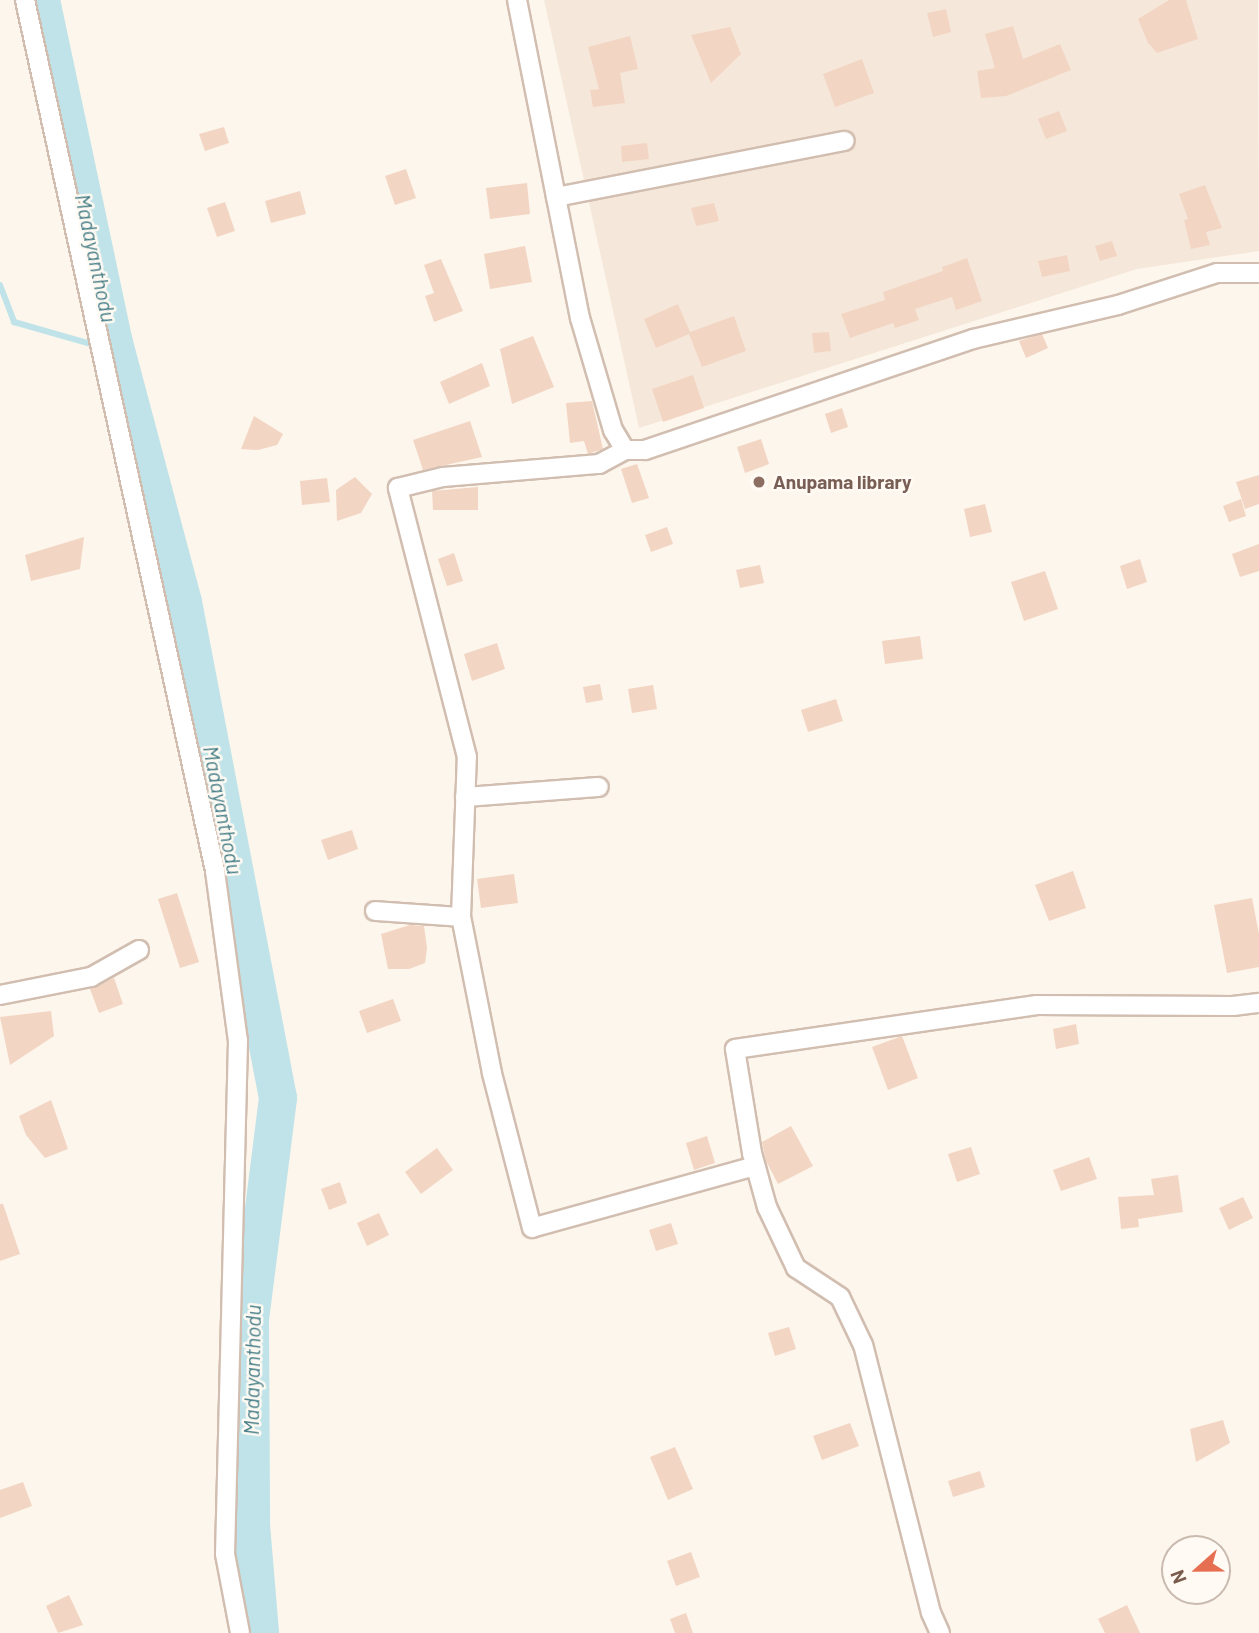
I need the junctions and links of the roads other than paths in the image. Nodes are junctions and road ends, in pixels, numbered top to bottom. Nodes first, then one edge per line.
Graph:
1 (25, 0) edge
2 (517, 0) edge
3 (845, 141) dead end
4 (556, 197) junction
5 (1259, 273) edge
6 (625, 450) junction
7 (598, 787) dead end
8 (465, 797) junction
9 (375, 911) dead end
10 (461, 917) junction
11 (139, 950) dead end
12 (0, 995) edge
13 (1259, 1003) edge
14 (755, 1166) junction
15 (240, 1633) edge
16 (940, 1633) edge

1 - 15 street
2 - 4 street
3 - 4 street
4 - 6 street
5 - 6 street
6 - 8 street
7 - 8 street
8 - 10 street
9 - 10 street
10 - 14 street
11 - 12 street
13 - 14 street
14 - 16 street

